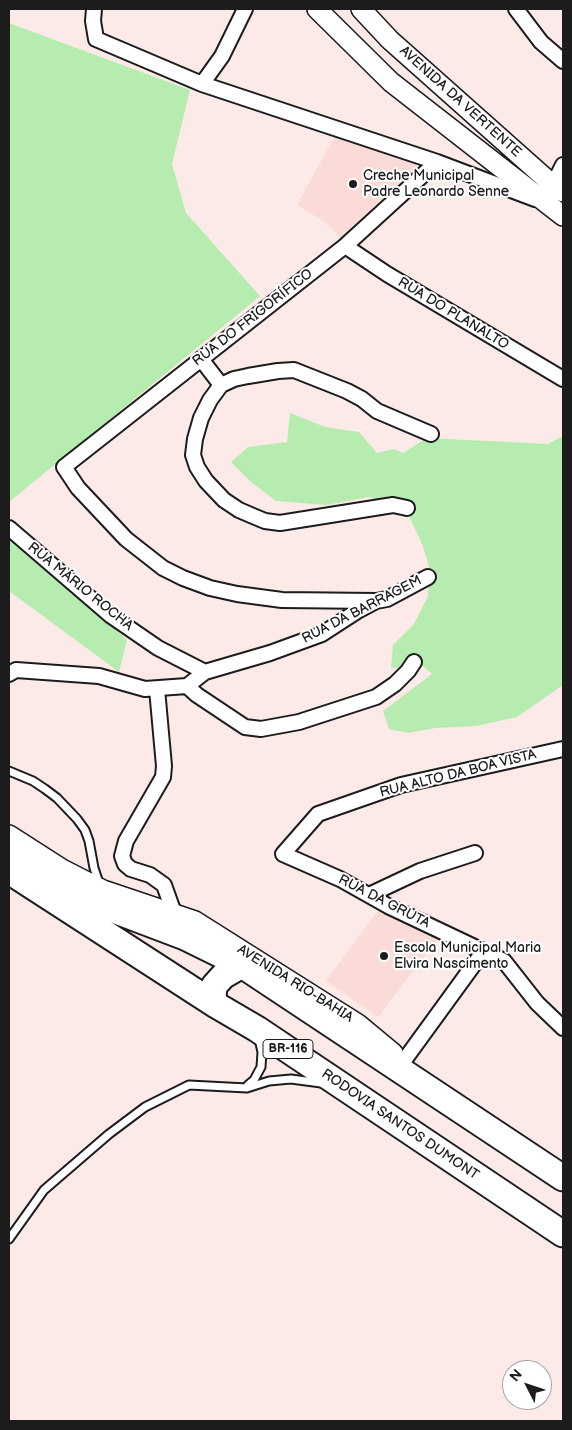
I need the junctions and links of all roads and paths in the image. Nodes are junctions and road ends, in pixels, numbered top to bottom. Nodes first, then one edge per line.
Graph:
1 (94, 9) edge
2 (245, 9) edge
3 (317, 9) edge
4 (361, 9) edge
5 (516, 9) edge
6 (563, 61) edge
7 (202, 84) junction
8 (437, 162) junction
9 (563, 165) edge
10 (558, 189) edge
11 (545, 203) junction
12 (563, 216) edge
13 (345, 246) junction
14 (201, 359) junction
15 (563, 379) edge
16 (221, 385) junction
17 (431, 434) dead end
18 (407, 508) dead end
19 (9, 528) edge
20 (428, 577) dead end
21 (376, 602) junction
22 (414, 662) dead end
23 (205, 672) junction
24 (9, 674) edge
25 (187, 686) junction
26 (157, 688) junction
27 (563, 749) edge
28 (9, 771) edge
29 (9, 835) edge
30 (9, 851) edge
31 (475, 853) dead end
32 (283, 854) joint
33 (9, 871) edge
34 (103, 890) junction
35 (369, 895) junction
36 (174, 913) junction
37 (185, 937) junction
38 (483, 952) junction
39 (252, 967) junction
40 (216, 1005) junction
41 (563, 1028) edge
42 (257, 1029) junction
43 (403, 1062) junction
44 (246, 1088) junction
45 (367, 1103) junction
46 (563, 1165) edge
47 (563, 1178) edge
48 (563, 1234) edge
49 (9, 1239) edge

1 - 7 street
2 - 7 street
3 - 11 street, AVENIDA DA VERTENTE
4 - 10 street, AVENIDA DA VERTENTE
5 - 6 street
7 - 8 street
8 - 11 street
8 - 13 street, RUA DO FRIGORÍFICO
9 - 10 street
10 - 11 street
11 - 12 street, AVENIDA DA VERTENTE
13 - 14 street, RUA DO FRIGORÍFICO
13 - 15 street, RUA DO PLANALTO
14 - 16 street
14 - 21 street, RUA DO FRIGORÍFICO
16 - 17 street
16 - 18 street
19 - 23 street, RUA MÁRIO ROCHA
20 - 21 street, RUA DA BARRAGEM
21 - 23 street, RUA DA BARRAGEM
22 - 25 street
23 - 25 street, RUA DA BARRAGEM
24 - 26 street
25 - 26 street
26 - 36 street
27 - 32 street, RUA ALTO DA BOA VISTA
28 - 34 lane
29 - 34 street, AVENIDA RIO-BAHIA
30 - 37 highway
31 - 35 street
32 - 35 street, RUA DA GRUTA
33 - 40 highway, RODOVIA SANTOS DUMONT / BR-116
34 - 36 street, AVENIDA RIO-BAHIA
35 - 38 street, RUA DA GRUTA
36 - 37 highway
36 - 39 street, AVENIDA RIO-BAHIA
37 - 39 highway
38 - 41 street, RUA DA GRUTA
38 - 43 street
39 - 40 highway
39 - 43 street, AVENIDA RIO-BAHIA
39 - 47 highway
40 - 42 highway, RODOVIA SANTOS DUMONT / BR-116
42 - 44 lane
42 - 45 highway, RODOVIA SANTOS DUMONT / BR-116
43 - 46 street, AVENIDA RIO-BAHIA
44 - 45 lane
44 - 49 lane
45 - 48 highway, RODOVIA SANTOS DUMONT / BR-116

